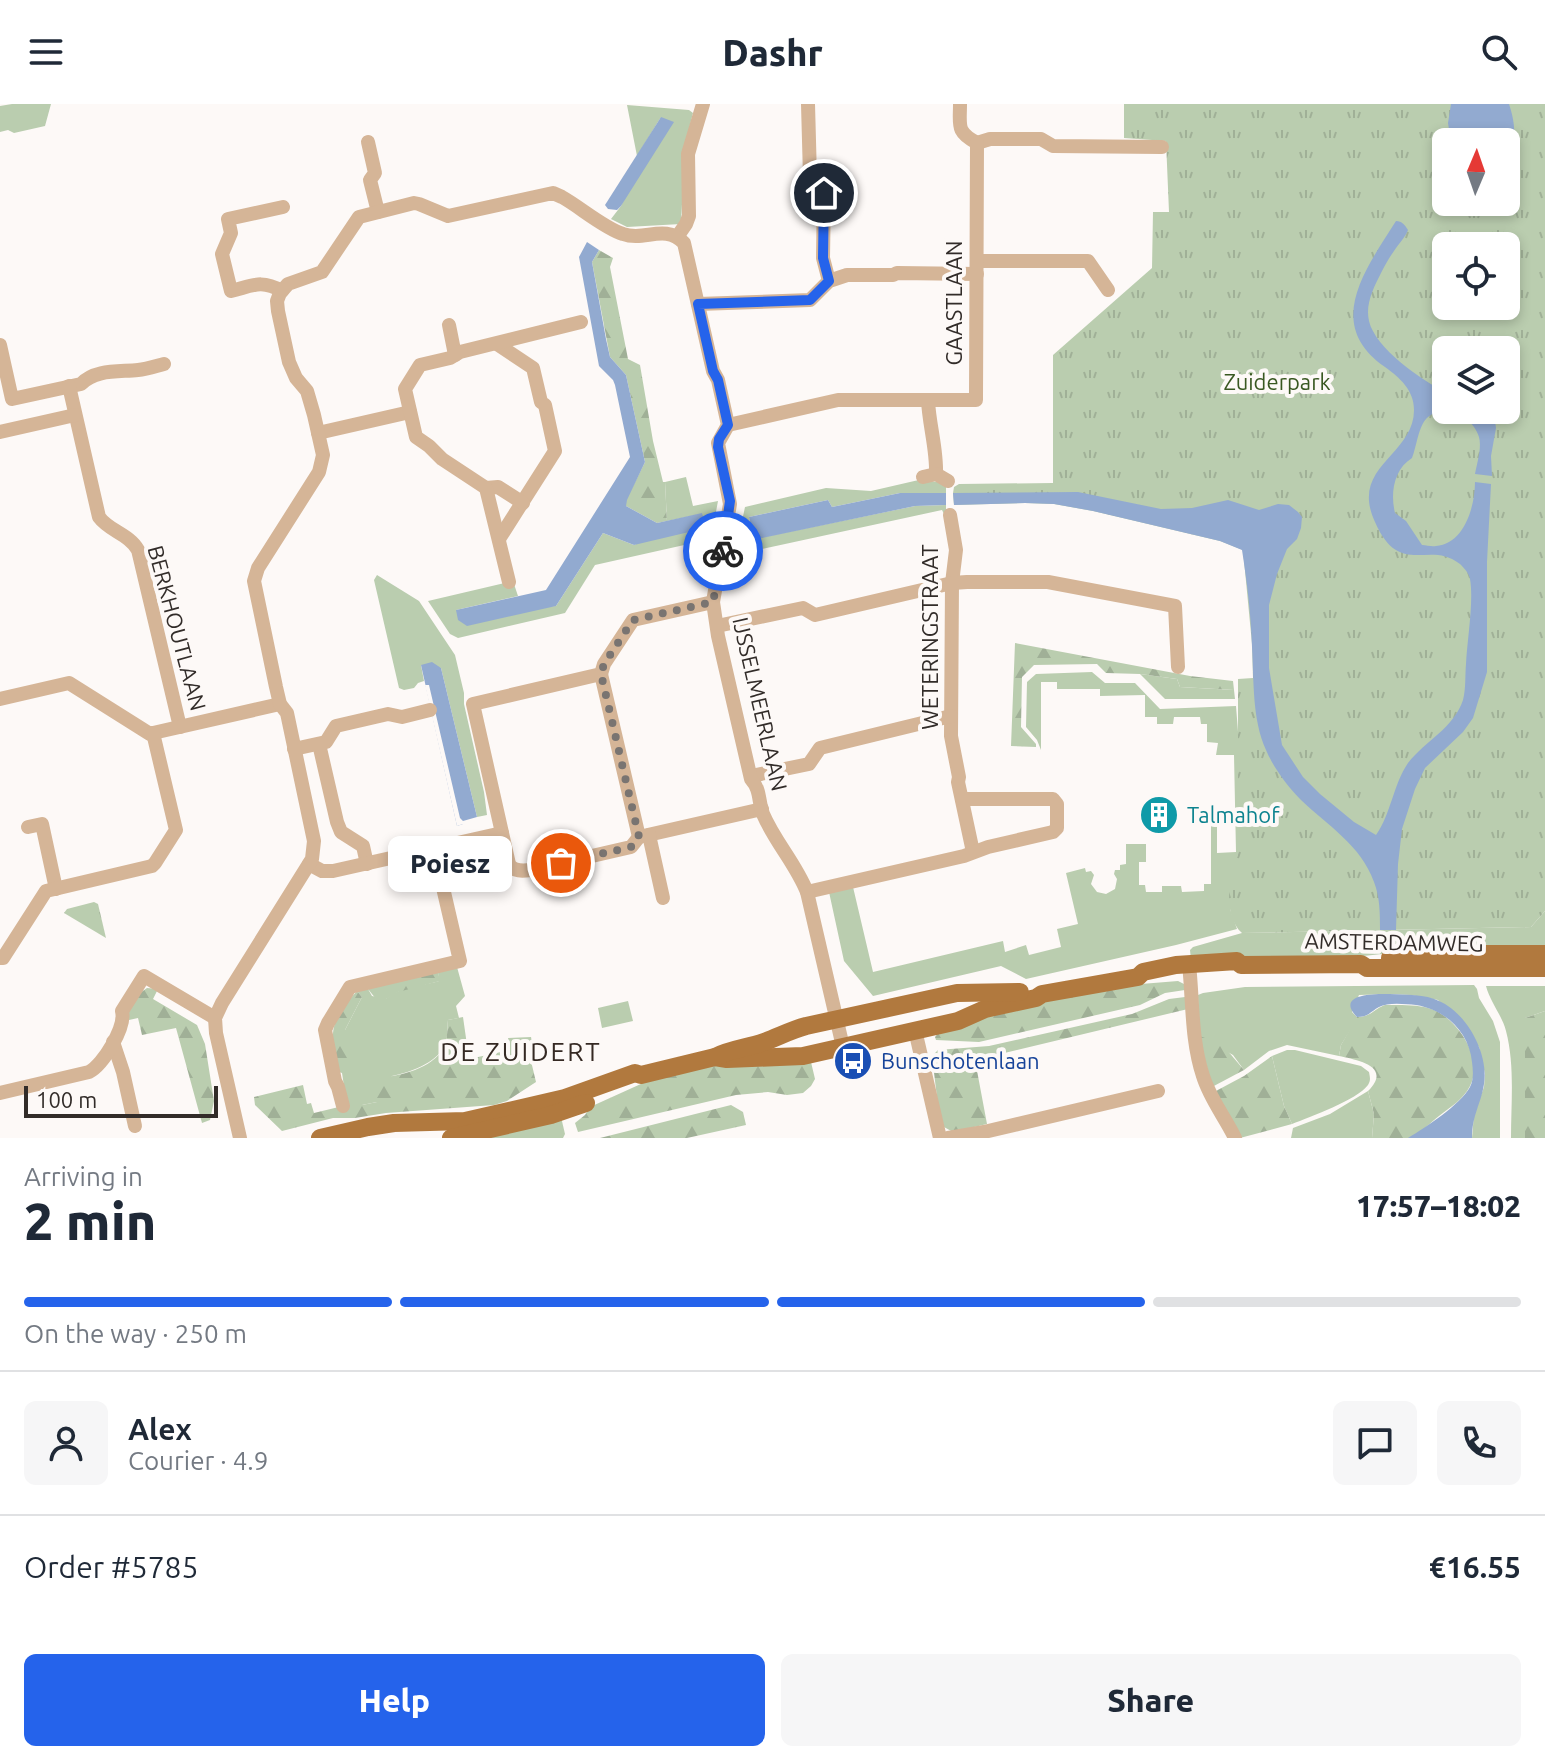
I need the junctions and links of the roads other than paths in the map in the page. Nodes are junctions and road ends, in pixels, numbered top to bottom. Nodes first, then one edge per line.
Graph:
1 (703, 104) edge
2 (808, 104) edge
3 (960, 104) edge
4 (368, 142) dead end
5 (977, 143) junction
6 (1162, 147) dead end
7 (283, 207) dead end
8 (378, 212) junction
9 (677, 237) junction
10 (977, 268) junction
11 (829, 281) junction
12 (1108, 290) dead end
13 (282, 291) junction
14 (698, 304) junction
15 (581, 322) dead end
16 (449, 325) dead end
17 (497, 344) junction
18 (0, 345) edge
19 (455, 355) junction
20 (164, 364) dead end
21 (69, 386) junction
22 (928, 400) junction
23 (410, 412) junction
24 (75, 415) junction
25 (728, 425) junction
26 (0, 432) edge
27 (318, 433) junction
28 (936, 477) dead end
29 (486, 488) junction
30 (523, 503) junction
31 (950, 515) dead end
32 (499, 539) junction
33 (509, 582) dead end
34 (952, 583) junction
35 (713, 602) junction
36 (717, 626) junction
37 (1178, 667) dead end
38 (601, 674) junction
39 (0, 699) edge
40 (280, 704) junction
41 (430, 710) dead end
42 (951, 716) junction
43 (180, 727) junction
44 (153, 733) junction
45 (319, 744) junction
46 (294, 749) junction
47 (751, 776) junction
48 (962, 799) junction
49 (762, 809) junction
50 (28, 827) dead end
51 (502, 833) junction
52 (644, 836) junction
53 (434, 849) junction
54 (973, 852) junction
55 (309, 864) junction
56 (367, 864) junction
57 (56, 889) junction
58 (807, 892) junction
59 (663, 898) dead end
60 (1545, 954) edge
61 (0, 958) edge
62 (1361, 964) junction
63 (1545, 968) edge
64 (1189, 970) junction
65 (1042, 994) junction
66 (908, 1003) junction
67 (215, 1018) junction
68 (837, 1019) junction
69 (915, 1030) junction
70 (113, 1042) junction
71 (843, 1047) junction
72 (715, 1057) junction
73 (641, 1075) junction
74 (1158, 1091) dead end
75 (0, 1093) edge
76 (343, 1106) dead end
77 (135, 1126) dead end
78 (346, 1135) edge
79 (240, 1138) edge
80 (320, 1138) edge
81 (451, 1138) edge
82 (940, 1138) edge
83 (948, 1138) edge
84 (1235, 1138) edge

1 - 9 street
2 - 11 street
3 - 5 street
4 - 8 street
5 - 6 street
5 - 10 street, GAASTLAAN
7 - 13 street
8 - 9 street
8 - 13 street
9 - 14 street, IJSSELMEERLAAN
10 - 11 street
10 - 12 street
10 - 22 street, GAASTLAAN
11 - 14 street
13 - 27 street
14 - 25 street, IJSSELMEERLAAN
15 - 17 street
16 - 19 street
17 - 19 street
17 - 30 street
18 - 21 street
19 - 23 street
20 - 21 street
21 - 24 street, BERKHOUTLAAN
22 - 25 street, GAASTLAAN
22 - 28 street
23 - 27 street
23 - 29 street
24 - 26 street
24 - 43 street, BERKHOUTLAAN
25 - 35 street, IJSSELMEERLAAN
27 - 40 street
29 - 30 street
29 - 32 street
30 - 32 street
31 - 34 street, WETERINGSTRAAT
32 - 33 street
34 - 36 street
34 - 37 street
34 - 42 street, WETERINGSTRAAT
35 - 36 street, IJSSELMEERLAAN
35 - 38 street
36 - 47 street, IJSSELMEERLAAN
38 - 51 street
38 - 52 street
39 - 44 street
40 - 43 street
40 - 46 street
41 - 45 street
42 - 47 street
42 - 48 street, WETERINGSTRAAT
43 - 44 street
44 - 57 street
45 - 46 street
45 - 56 street
46 - 55 street
47 - 49 street, IJSSELMEERLAAN
48 - 54 street, WETERINGSTRAAT
48 - 54 street
49 - 52 street
49 - 58 street, IJSSELMEERLAAN
50 - 57 street
51 - 52 street
51 - 53 street
52 - 59 street
53 - 56 street
53 - 76 street
54 - 58 street
55 - 56 street
55 - 67 street
57 - 61 street
58 - 68 street, IJSSELMEERLAAN
60 - 62 main road
62 - 63 main road, AMSTERDAMWEG
62 - 64 main road, AMSTERDAMWEG
64 - 65 main road, AMSTERDAMWEG
64 - 84 street
65 - 66 main road, AMSTERDAMWEG
65 - 69 main road, AMSTERDAMWEG
66 - 68 main road, AMSTERDAMWEG
66 - 69 main road
67 - 70 street
67 - 79 street
68 - 71 street
68 - 72 main road, AMSTERDAMWEG
69 - 71 main road, AMSTERDAMWEG
69 - 82 street
70 - 75 street
70 - 77 street
71 - 72 main road, AMSTERDAMWEG
72 - 73 main road, AMSTERDAMWEG
73 - 78 main road, AMSTERDAMWEG
73 - 81 main road, AMSTERDAMWEG
74 - 83 street
78 - 80 main road, AMSTERDAMWEG

